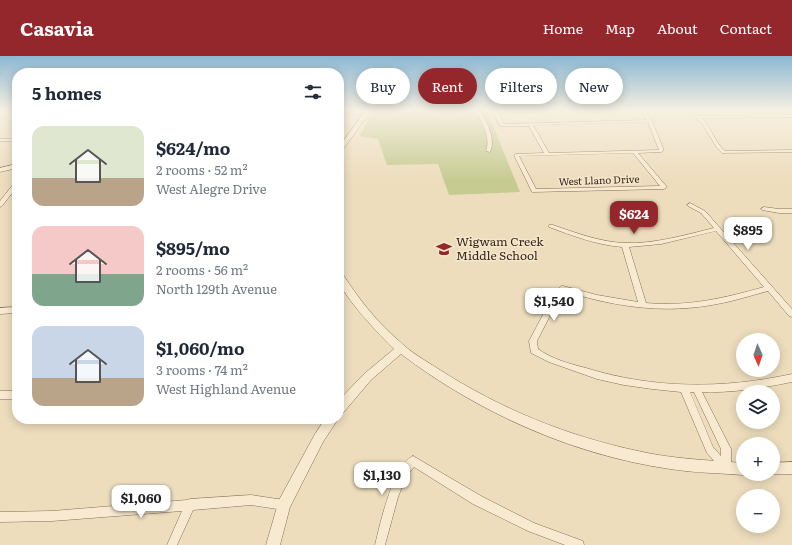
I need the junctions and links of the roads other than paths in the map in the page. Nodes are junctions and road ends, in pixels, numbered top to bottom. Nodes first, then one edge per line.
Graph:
1 (352, 134) edge
2 (488, 134) edge
3 (536, 134) edge
4 (655, 134) edge
5 (711, 134) edge
6 (0, 140) edge
7 (12, 140) edge
8 (344, 144) edge
9 (488, 151) dead end
10 (792, 151) edge
11 (635, 152) junction
12 (547, 154) junction
13 (12, 167) edge
14 (0, 170) edge
15 (12, 189) edge
16 (0, 205) edge
17 (690, 205) dead end
18 (764, 209) dead end
19 (792, 211) edge
20 (551, 226) dead end
21 (717, 229) junction
22 (625, 245) junction
23 (344, 282) edge
24 (769, 288) junction
25 (643, 306) junction
26 (12, 310) edge
27 (0, 311) edge
28 (792, 314) edge
29 (401, 349) junction
30 (792, 378) edge
31 (684, 388) junction
32 (696, 388) junction
33 (0, 395) edge
34 (12, 395) edge
35 (344, 404) edge
36 (329, 424) edge
37 (726, 468) junction
38 (792, 468) edge
39 (736, 469) edge
40 (780, 469) edge
41 (190, 504) junction
42 (284, 506) junction
43 (0, 517) edge
44 (172, 545) edge
45 (273, 545) edge
46 (380, 545) edge
47 (579, 545) edge

1 - 8 street
2 - 9 street
3 - 12 street
4 - 11 street
5 - 10 street
6 - 7 street
11 - 12 street
11 - 12 street, West Llano Drive
13 - 14 street
15 - 16 street
17 - 21 street
18 - 19 street
20 - 22 street
21 - 22 street
21 - 24 street
22 - 25 street
23 - 29 street
24 - 25 street
24 - 28 street
25 - 31 street
26 - 27 street
29 - 35 street
29 - 37 street
30 - 32 street
31 - 32 street
31 - 37 street
32 - 37 street
33 - 34 street
36 - 42 street
37 - 39 street
38 - 40 street
41 - 42 street
41 - 43 street
41 - 44 street
42 - 45 street
46 - 47 street

